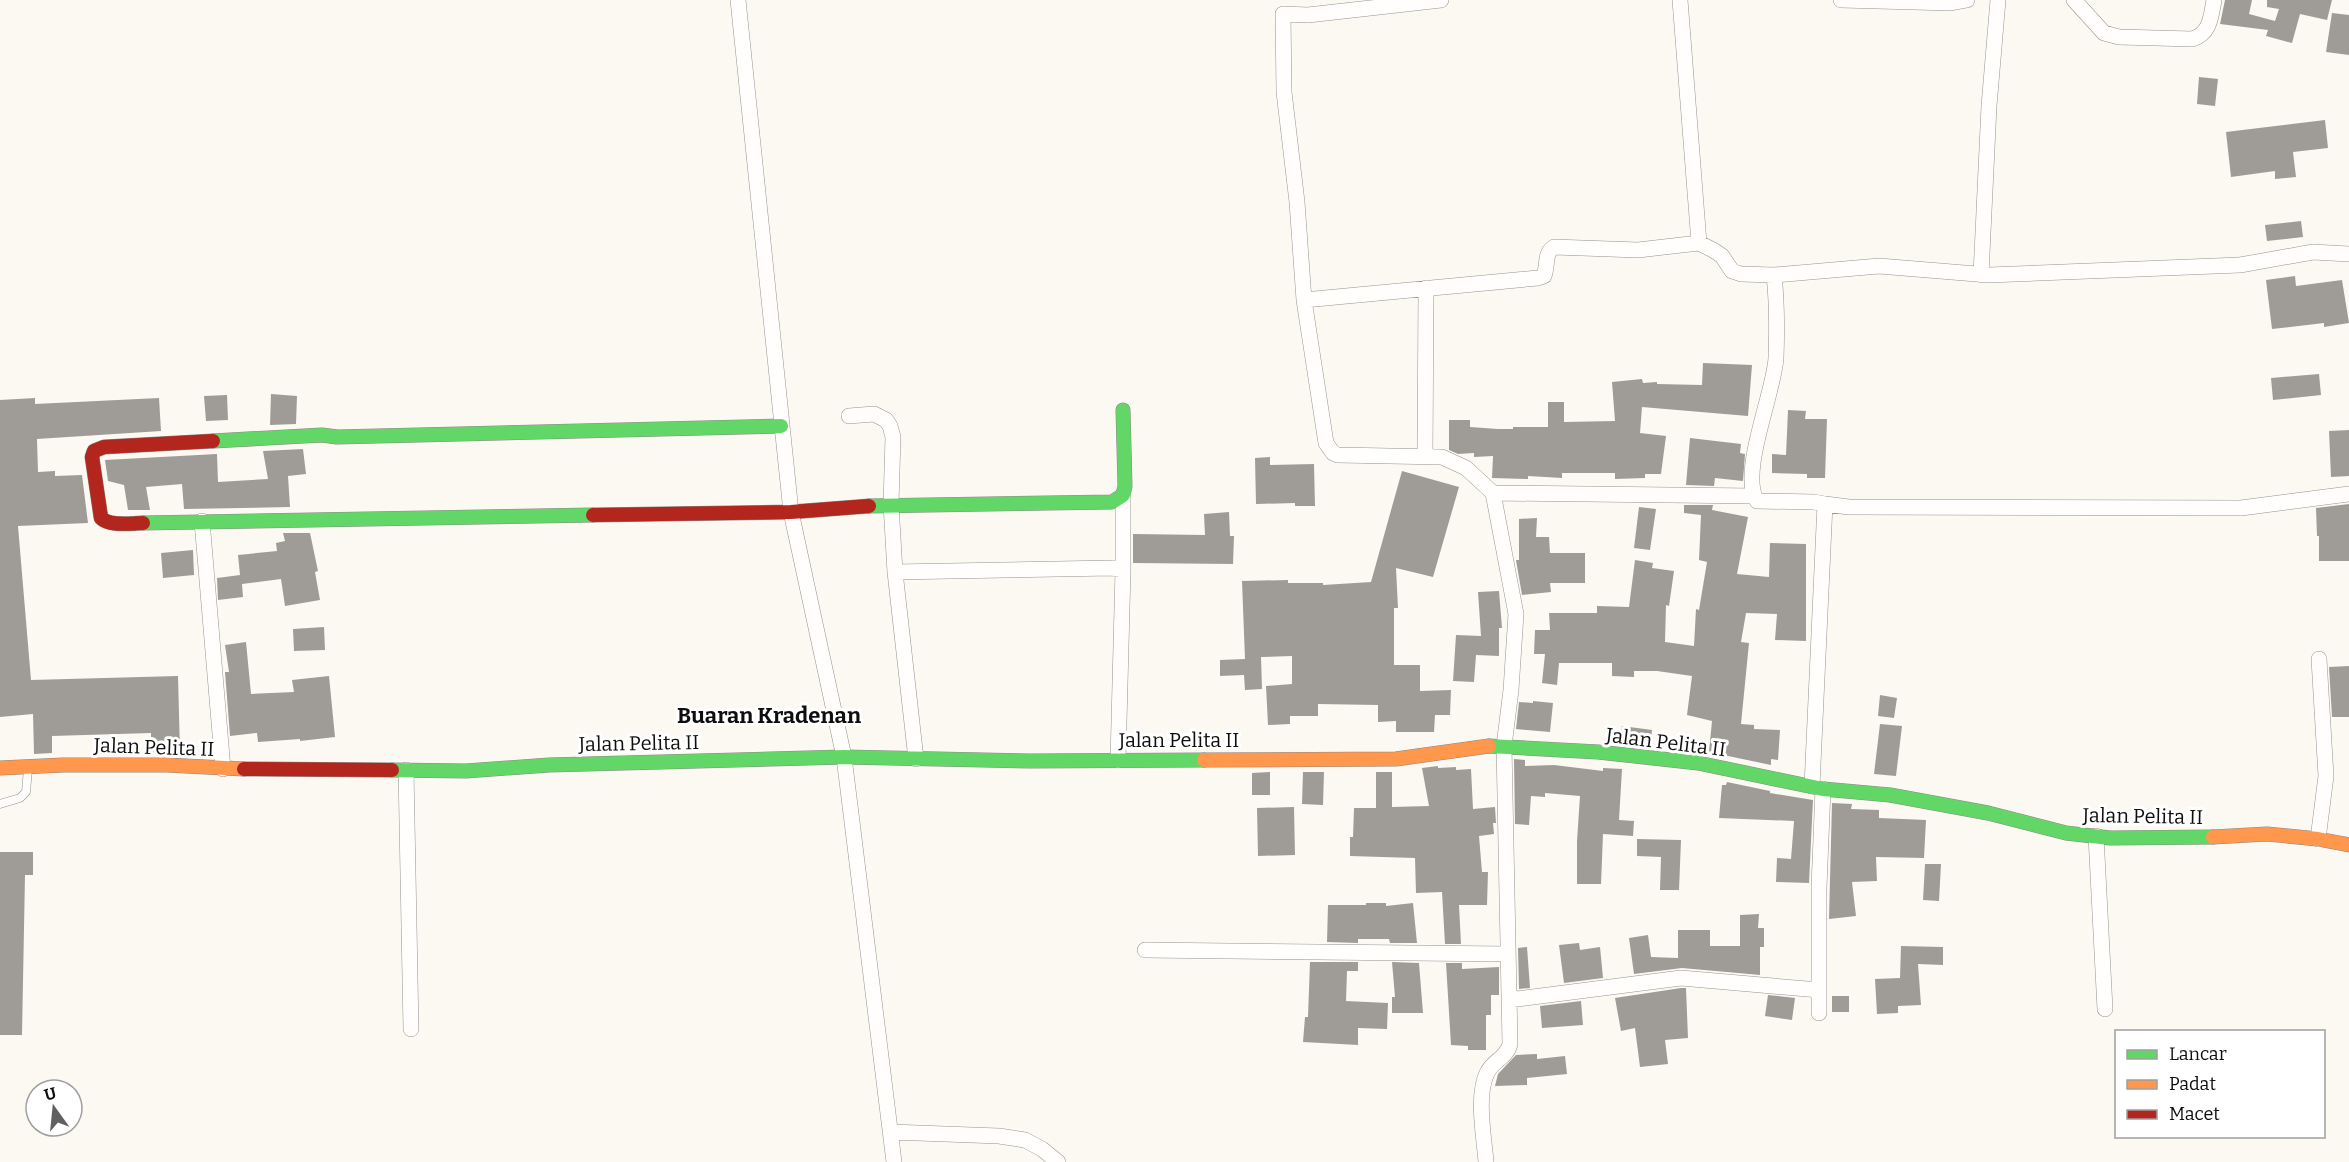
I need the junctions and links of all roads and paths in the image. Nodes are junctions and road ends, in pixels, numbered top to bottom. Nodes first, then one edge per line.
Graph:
1 (738, 0) edge
2 (1441, 0) edge
3 (1680, 0) edge
4 (1841, 0) edge
5 (1967, 0) edge
6 (1998, 0) edge
7 (2074, 0) edge
8 (2214, 0) edge
9 (1283, 7) edge
10 (1699, 243) junction
11 (2349, 254) edge
12 (1774, 275) junction
13 (1980, 275) junction
14 (1426, 288) junction
15 (1304, 300) junction
16 (1124, 410) dead end
17 (849, 416) dead end
18 (781, 426) junction
19 (1425, 457) junction
20 (1493, 493) junction
21 (2349, 494) edge
22 (1123, 495) junction
23 (1754, 496) junction
24 (891, 504) junction
25 (1825, 504) junction
26 (791, 512) junction
27 (202, 521) junction
28 (1123, 570) junction
29 (895, 572) junction
30 (2319, 659) dead end
31 (1504, 746) junction
32 (844, 758) junction
33 (916, 759) junction
34 (1118, 760) junction
35 (0, 768) edge
36 (28, 768) junction
37 (223, 769) junction
38 (406, 770) junction
39 (1817, 788) junction
40 (0, 804) edge
41 (2096, 836) junction
42 (2318, 839) junction
43 (2349, 845) edge
44 (1145, 950) dead end
45 (1507, 954) junction
46 (1819, 990) junction
47 (1509, 1000) junction
48 (2106, 1009) dead end
49 (1820, 1013) dead end
50 (411, 1029) dead end
51 (892, 1138) junction
52 (894, 1162) edge
53 (1058, 1162) edge
54 (1486, 1162) edge

1 - 18 street
2 - 9 street
3 - 10 street
4 - 5 street
6 - 13 street
7 - 8 street
9 - 15 street
10 - 12 street
10 - 14 street
11 - 13 street
12 - 13 street
12 - 23 street
14 - 15 street
14 - 19 street
15 - 19 street
16 - 22 street
17 - 24 street
18 - 26 street
18 - 27 street
19 - 20 street
20 - 23 street
20 - 31 street
21 - 25 street
22 - 24 street
22 - 28 street
23 - 25 street
24 - 26 street
24 - 29 street
25 - 39 street
26 - 27 street
26 - 32 street
27 - 37 street
28 - 29 street
28 - 34 street
29 - 33 street
30 - 42 street
31 - 34 street, Jalan Pelita II
31 - 39 street, Jalan Pelita II
31 - 45 street
32 - 33 street, Jalan Pelita II
32 - 38 street, Jalan Pelita II
32 - 51 street
33 - 34 street, Jalan Pelita II
35 - 36 street, Jalan Pelita II
36 - 37 street, Jalan Pelita II
36 - 40 lane
37 - 38 street, Jalan Pelita II
38 - 50 street
39 - 41 street, Jalan Pelita II
39 - 46 street
41 - 42 street, Jalan Pelita II
41 - 48 street
42 - 43 street, Jalan Pelita II
44 - 45 street
45 - 47 street
46 - 47 street
46 - 49 street
47 - 54 street
51 - 52 street
51 - 53 street

